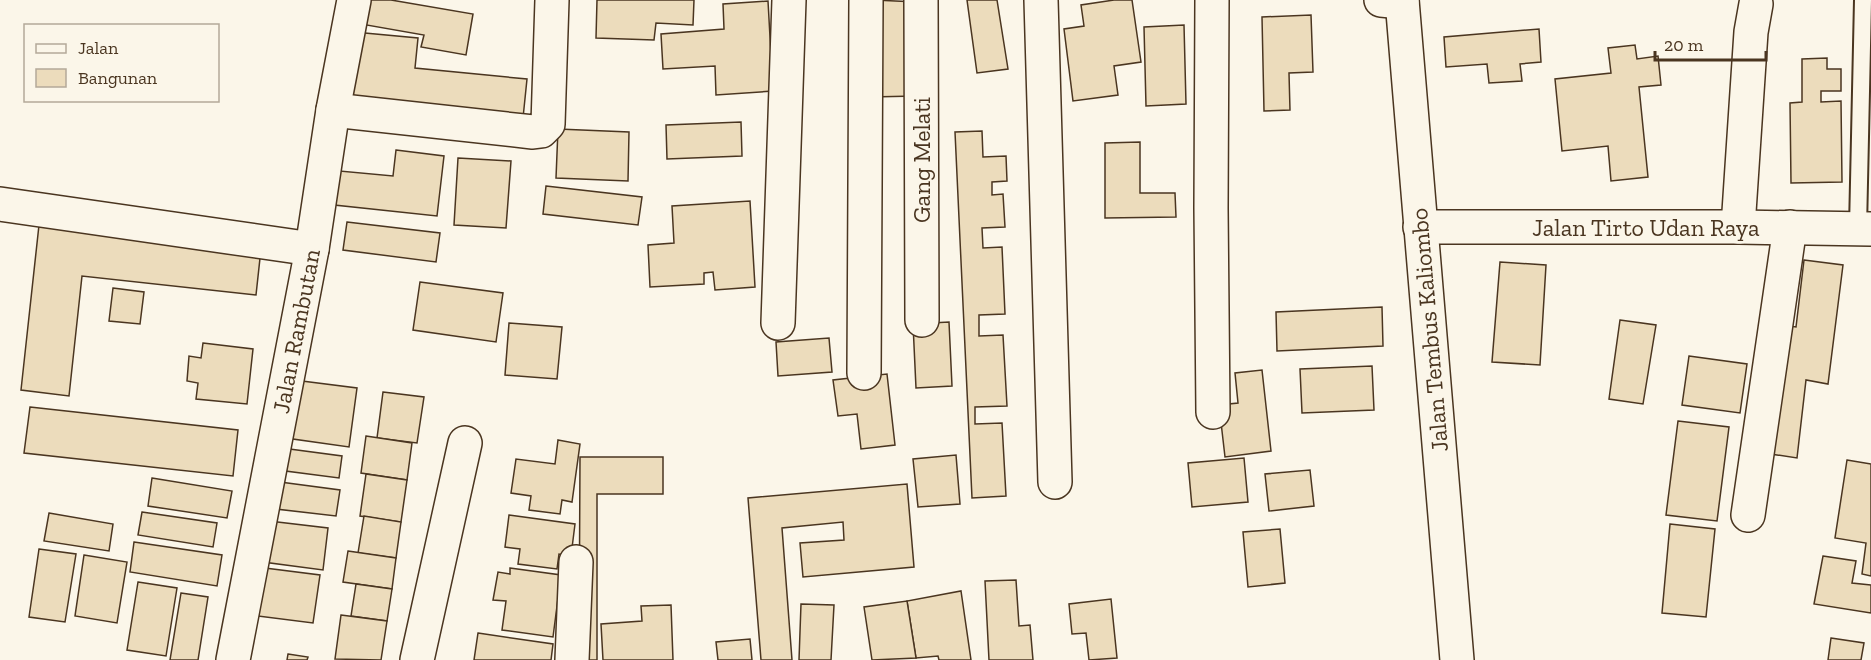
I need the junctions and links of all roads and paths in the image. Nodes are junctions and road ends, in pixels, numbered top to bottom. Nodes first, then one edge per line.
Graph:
1 (354, 0) edge
2 (552, 0) edge
3 (789, 0) edge
4 (866, 0) edge
5 (921, 0) edge
6 (1041, 0) edge
7 (1212, 0) edge
8 (1863, 0) edge
9 (1395, 1) edge
10 (1756, 4) dead end
11 (333, 110) junction
12 (0, 204) edge
13 (1420, 227) junction
14 (1738, 227) junction
15 (1790, 227) junction
16 (1864, 229) edge
17 (312, 249) junction
18 (922, 320) dead end
19 (778, 323) dead end
20 (864, 374) dead end
21 (1213, 412) dead end
22 (465, 444) dead end
23 (1055, 482) dead end
24 (1748, 515) dead end
25 (576, 562) dead end
26 (233, 660) edge
27 (417, 660) edge
28 (572, 660) edge
29 (1457, 660) edge

1 - 11 street, Jalan Rambutan
2 - 11 street
3 - 19 street
4 - 20 street
5 - 18 street, Gang Melati
6 - 23 street
7 - 21 street
8 - 16 lane
9 - 13 street, Jalan Tembus Kaliombo
10 - 14 street
11 - 17 street, Jalan Rambutan
12 - 17 street
13 - 14 street, Jalan Tirto Udan Raya
13 - 29 street, Jalan Tembus Kaliombo
14 - 15 street, Jalan Tirto Udan Raya
15 - 16 street, Jalan Tirto Udan Raya
15 - 24 street
17 - 26 street, Jalan Rambutan
22 - 27 street
25 - 28 street

